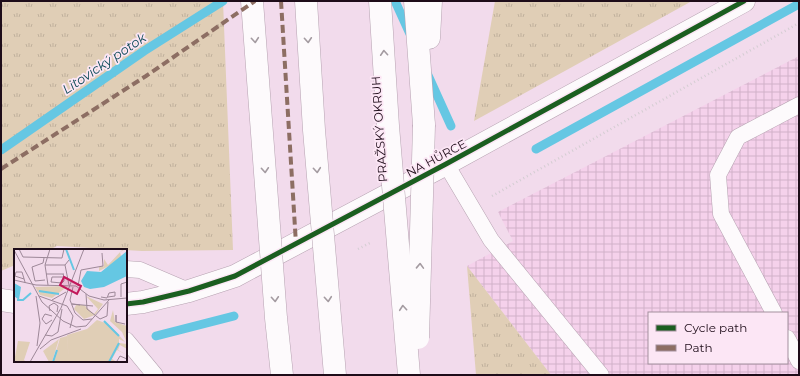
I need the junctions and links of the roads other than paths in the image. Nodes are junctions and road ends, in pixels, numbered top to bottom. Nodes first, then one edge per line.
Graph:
1 (252, 1) edge
2 (306, 1) edge
3 (380, 1) edge
4 (415, 1) edge
5 (431, 1) edge
6 (744, 1) edge
7 (799, 105) edge
8 (424, 125) junction
9 (446, 164) junction
10 (127, 269) edge
11 (14, 291) edge
12 (189, 291) junction
13 (1, 297) edge
14 (1, 300) edge
15 (14, 302) edge
16 (127, 304) edge
17 (773, 312) edge
18 (788, 340) edge
19 (127, 341) edge
20 (799, 361) edge
21 (155, 375) edge
22 (282, 375) edge
23 (335, 375) edge
24 (409, 375) edge
25 (417, 375) edge
26 (601, 375) edge

1 -> 22 main road, bridge
2 -> 23 main road, bridge
24 -> 3 main road, PRAŽSKÝ OKRUH, bridge
4 - 8 main road
5 - 8 main road
6 - 9 main road, NA HŮRCE
7 - 17 lane
25 -> 8 main road, bridge
9 - 12 main road, NA HŮRCE
9 - 26 lane
10 - 12 lane
11 - 13 lane
12 - 16 main road, NA HŮRCE
14 - 15 main road
18 - 20 lane
19 - 21 lane

